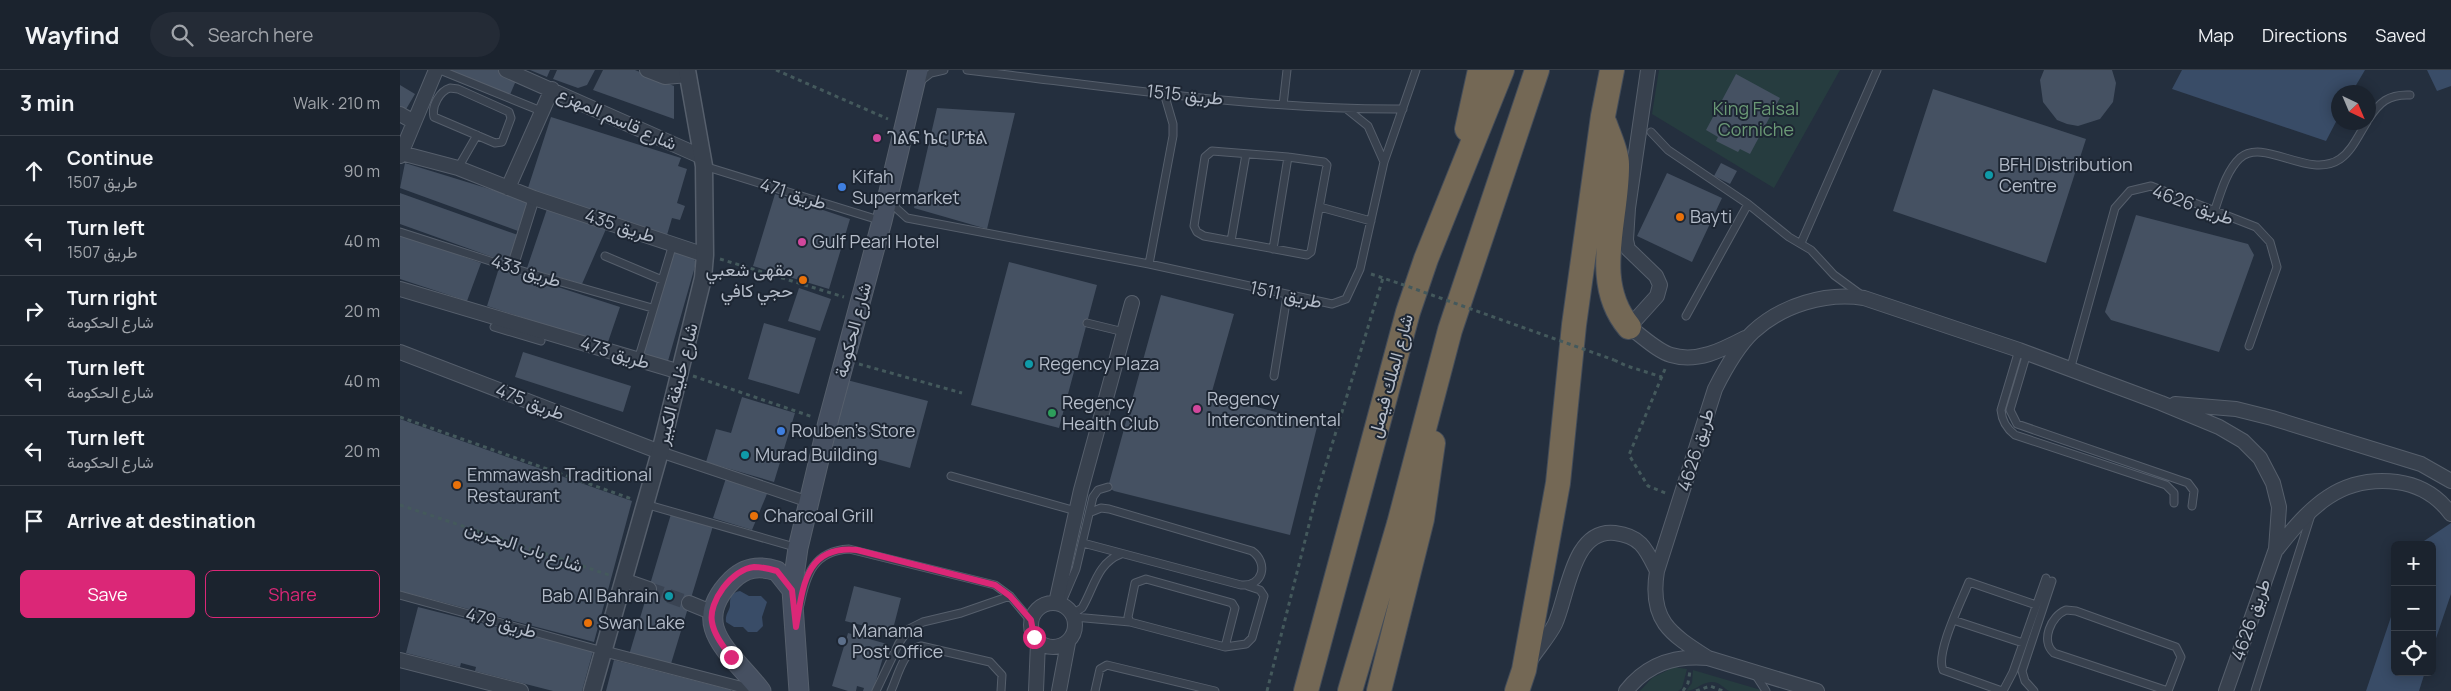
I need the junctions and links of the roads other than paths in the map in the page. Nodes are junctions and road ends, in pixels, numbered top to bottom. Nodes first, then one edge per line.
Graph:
1 (436, 70) edge
2 (440, 70) edge
3 (506, 70) edge
4 (648, 70) edge
5 (944, 70) edge
6 (967, 70) edge
7 (1287, 70) edge
8 (1416, 70) edge
9 (1480, 70) edge
10 (1502, 70) edge
11 (1537, 70) edge
12 (1612, 70) edge
13 (1648, 70) edge
14 (1877, 70) edge
15 (688, 73) edge
16 (916, 78) edge
17 (552, 89) junction
18 (1164, 93) junction
19 (2410, 95) dead end
20 (1283, 105) junction
21 (1403, 109) junction
22 (2376, 109) edge
23 (1348, 110) junction
24 (541, 111) junction
25 (400, 114) edge
26 (1603, 116) junction
27 (414, 122) junction
28 (2362, 130) edge
29 (1645, 132) junction
30 (477, 135) junction
31 (401, 154) edge
32 (1246, 154) junction
33 (1288, 157) junction
34 (702, 161) junction
35 (1384, 162) junction
36 (458, 168) junction
37 (1461, 169) junction
38 (508, 188) junction
39 (889, 192) junction
40 (534, 198) junction
41 (1748, 204) junction
42 (1320, 207) junction
43 (2214, 212) junction
44 (882, 221) junction
45 (1371, 221) junction
46 (400, 232) edge
47 (1231, 241) junction
48 (1801, 242) junction
49 (673, 244) junction
50 (1273, 249) junction
51 (706, 254) junction
52 (606, 256) dead end
53 (1148, 264) junction
54 (512, 268) junction
55 (662, 280) junction
56 (400, 288) edge
57 (1287, 296) junction
58 (1864, 298) junction
59 (1132, 303) dead end
60 (652, 308) junction
61 (1686, 316) dead end
62 (1087, 323) dead end
63 (494, 327) dead end
64 (1629, 327) junction
65 (521, 329) junction
66 (1450, 330) junction
67 (1124, 332) junction
68 (1749, 336) junction
69 (541, 341) dead end
70 (2249, 346) dead end
71 (400, 352) edge
72 (2023, 352) junction
73 (638, 360) junction
74 (2070, 370) junction
75 (680, 372) junction
76 (1274, 376) dead end
77 (2162, 403) junction
78 (660, 452) junction
79 (951, 476) dead end
80 (2451, 481) edge
81 (1108, 487) dead end
82 (808, 502) junction
83 (2174, 503) dead end
84 (644, 504) junction
85 (2192, 506) dead end
86 (2313, 510) junction
87 (1076, 511) junction
88 (1091, 512) junction
89 (2450, 513) edge
90 (1083, 543) junction
91 (798, 548) junction
92 (2276, 549) junction
93 (1121, 554) junction
94 (1657, 570) junction
95 (623, 580) junction
96 (1246, 586) junction
97 (649, 589) tunnel mouth
98 (792, 590) junction
99 (400, 595) edge
100 (1010, 596) junction
101 (689, 603) tunnel mouth
102 (2036, 606) junction
103 (1063, 608) junction
104 (711, 612) junction
105 (1031, 620) junction
106 (1953, 620) junction
107 (1130, 622) junction
108 (796, 627) junction
109 (1038, 642) junction
110 (1068, 643) junction
111 (2023, 643) junction
112 (1225, 647) junction
113 (603, 650) junction
114 (1708, 658) junction
115 (400, 660) edge
116 (1753, 672) junction
117 (1520, 680) edge
118 (521, 691) edge
119 (592, 691) edge
120 (757, 691) edge
121 (761, 691) edge
122 (799, 691) edge
123 (876, 691) edge
124 (891, 691) edge
125 (1001, 691) edge
126 (1036, 691) edge
127 (1059, 691) edge
128 (1095, 691) edge
129 (1215, 691) edge
130 (1306, 691) edge
131 (1350, 691) edge
132 (1379, 691) edge
133 (1626, 691) edge
134 (1766, 691) edge
135 (1817, 691) edge
136 (2003, 691) edge
137 (2034, 691) edge
138 (2168, 691) edge
139 (2226, 691) edge
140 (2256, 691) edge

1 - 27 street
2 - 24 lane
3 - 17 street, شارع قاسم المهزع
4 - 15 street
5 - 16 lane
6 - 18 lane, طريق 1515
7 - 20 lane
8 - 21 lane, طريق 1511
9 - 37 highway
10 - 37 highway, شارع الملك فيصل
11 - 66 highway
12 - 26 highway
13 - 29 street
14 - 48 lane
15 - 34 street, شارع خليفة الكبير
16 - 39 main road, شارع الحكومة
17 - 24 street
17 - 34 street, شارع قاسم المهزع
18 - 20 lane, طريق 1515
18 - 53 lane
19 - 22 lane
20 - 23 lane, طريق 1515
21 - 23 lane, طريق 1515
21 - 35 lane, طريق 1511
23 - 35 lane
24 - 38 street
25 - 27 street
26 - 64 highway
26 - 117 highway
27 - 31 street
28 - 43 lane
29 - 41 lane
29 - 64 street
30 - 30 lane
30 - 36 lane
31 - 36 street, طريق 435
32 - 33 lane
32 - 47 lane
32 - 47 lane
33 - 42 lane
33 - 50 lane
34 - 44 lane, طريق 471
34 - 51 street, شارع خليفة الكبير
35 - 45 lane, طريق 1511
36 - 38 street, طريق 435
37 - 130 highway, شارع الملك فيصل
38 - 40 street, طريق 435
39 - 44 main road, شارع الحكومة
39 - 53 lane, طريق 1511
40 - 49 street, طريق 435
40 - 54 street
41 - 48 lane
41 - 61 lane
42 - 45 lane
42 - 50 lane
43 - 70 lane, طريق 4626
43 - 74 lane, طريق 4626
44 - 82 main road, شارع الحكومة
45 - 57 lane, طريق 1511
46 - 54 lane, طريق 433
47 - 50 lane
48 - 58 lane
49 - 51 street, طريق 435
49 - 55 lane
51 - 75 street, شارع خليفة الكبير
52 - 55 lane
53 - 57 lane, طريق 1511
54 - 60 lane, طريق 433
55 - 60 lane
56 - 65 street, طريق 473
57 - 76 lane
58 - 68 street, طريق 4626
58 - 72 street, طريق 4626
59 - 67 street
60 - 73 lane
62 - 67 lane
63 - 65 lane
64 - 68 street, طريق 4626
65 - 69 lane
65 - 73 street, طريق 473
66 - 131 highway
66 - 132 highway
67 - 87 street
68 - 94 street, طريق 4626
71 - 78 street, طريق 475
72 - 74 street, طريق 4626
72 - 83 lane
72 - 85 lane
73 - 75 street, طريق 473
74 - 77 street, طريق 4626
75 - 78 street, شارع خليفة الكبير
77 - 80 street, طريق 4626
77 - 92 street, طريق 4626
78 - 82 street
78 - 84 street, شارع خليفة الكبير
79 - 87 lane
81 - 88 lane
82 - 91 main road, شارع الحكومة
84 - 91 lane
84 - 95 street, شارع خليفة الكبير
86 - 89 street, طريق 4626
86 - 92 street, طريق 4626
86 - 140 lane
87 - 103 street
88 - 90 lane
88 - 96 lane
90 - 93 lane
90 - 103 lane
91 - 98 main road, شارع الحكومة
92 - 139 street, طريق 4626
93 - 96 lane
93 - 103 lane
94 - 114 street, طريق 4626
94 - 117 street
95 - 97 street
95 - 113 street, شارع خليفة الكبير
96 - 112 lane
98 - 104 main road
98 - 108 main road, شارع الحكومة
99 - 113 lane, طريق 479
100 - 105 lane
100 - 108 lane
100 - 123 lane
101 - 104 street
102 - 106 lane
102 - 111 lane
102 - 137 lane
103 - 105 street
103 - 107 lane
103 - 110 street
104 - 121 main road
105 - 109 street
106 - 111 lane
106 - 136 lane
107 - 112 lane
107 - 112 lane
108 - 122 main road, شارع الحكومة
109 - 110 street
109 - 126 street
110 - 127 street
111 - 136 lane
113 - 119 street, شارع خليفة الكبير
113 - 120 street
114 - 116 street, طريق 4626
114 - 133 street, طريق 4626
115 - 118 street
116 - 134 lane
116 - 135 street, طريق 4626
124 - 125 lane
128 - 129 lane
138 - 138 lane

